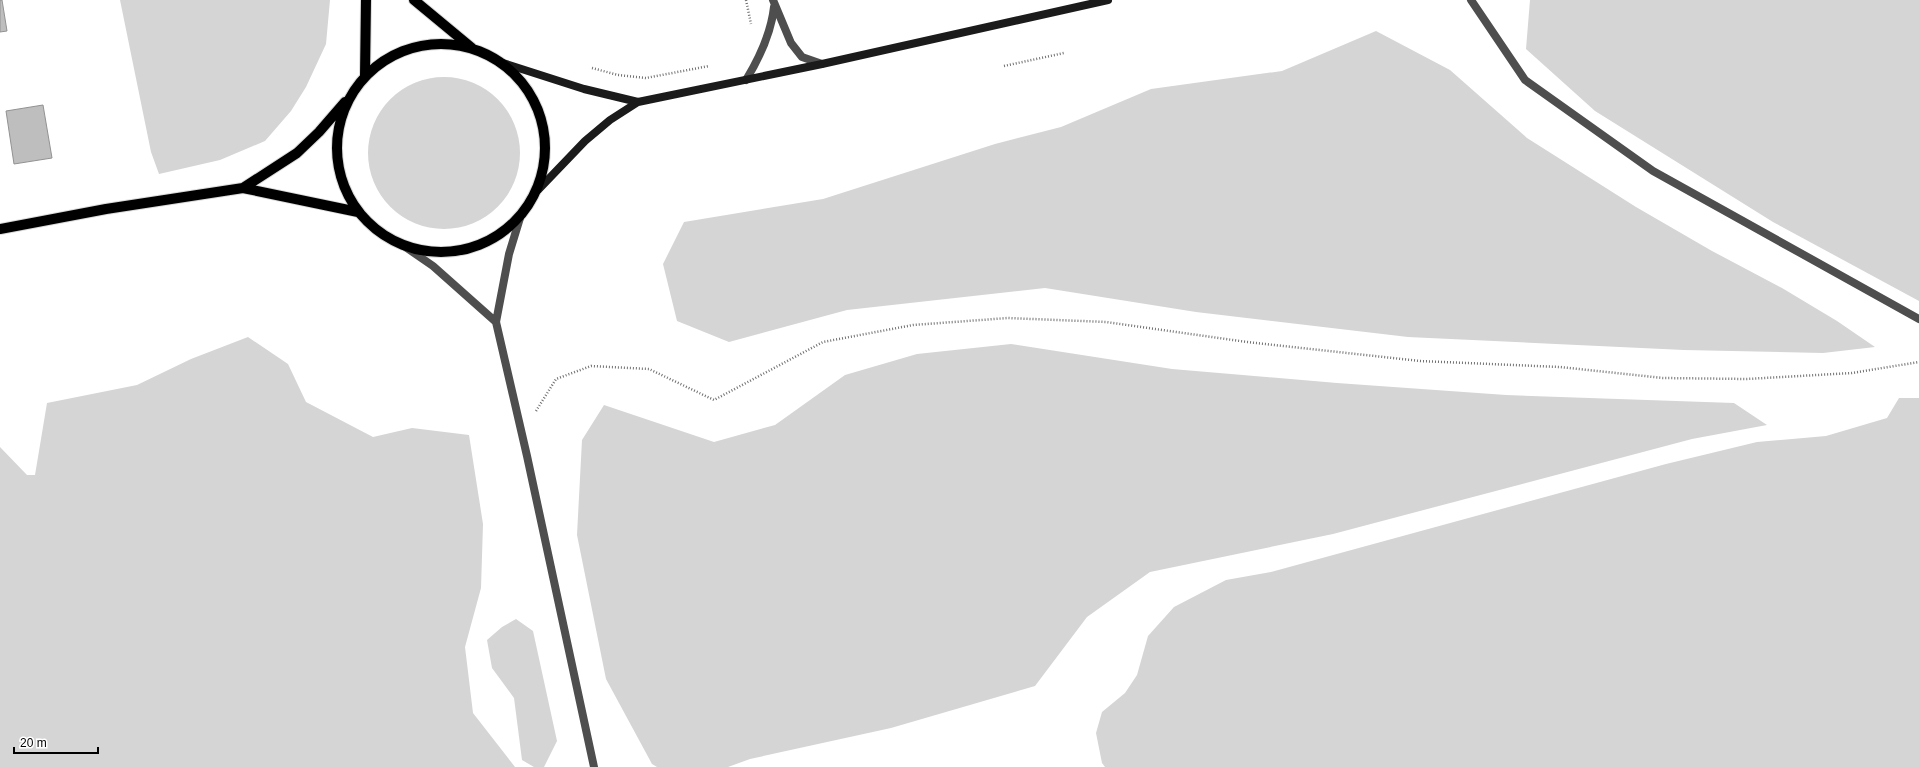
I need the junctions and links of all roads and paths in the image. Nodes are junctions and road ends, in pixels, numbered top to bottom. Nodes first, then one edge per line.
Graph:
1 (366, 0) edge
2 (414, 0) edge
3 (746, 0) edge
4 (1108, 0) edge
5 (1471, 0) edge
6 (773, 3) edge
7 (752, 28) dead end
8 (472, 48) junction
9 (1064, 53) dead end
10 (503, 63) junction
11 (822, 64) junction
12 (715, 65) dead end
13 (1004, 66) dead end
14 (592, 68) dead end
15 (365, 76) junction
16 (746, 80) junction
17 (351, 94) junction
18 (638, 102) junction
19 (242, 188) junction
20 (538, 190) junction
21 (358, 212) junction
22 (520, 218) junction
23 (0, 229) edge
24 (404, 246) junction
25 (1919, 319) edge
26 (496, 322) junction
27 (1919, 362) edge
28 (535, 417) dead end
29 (594, 767) edge

1 - 15 main road
2 - 8 main road
3 - 7 path
4 - 11 main road
5 - 25 street
6 - 11 street
6 - 16 street
8 - 10 main road
8 - 15 main road
9 - 13 path
10 - 18 main road
10 - 20 main road
11 - 16 main road
12 - 14 path
15 - 17 main road
16 - 18 main road
17 - 19 main road
17 - 21 main road
18 - 20 main road
19 - 21 main road
19 - 23 main road
20 - 22 main road
21 - 24 main road
22 - 24 main road
22 - 26 street
24 - 26 street
26 - 29 street
27 - 28 path

